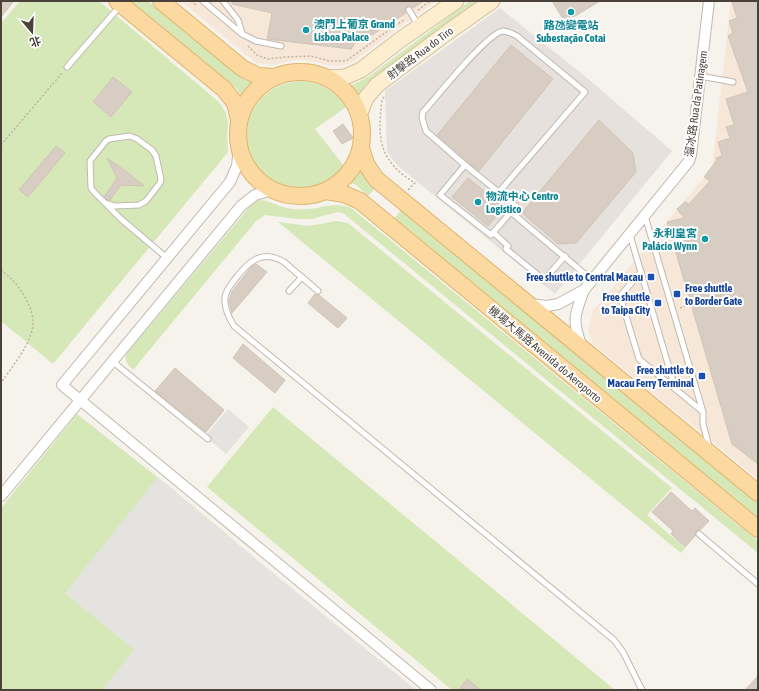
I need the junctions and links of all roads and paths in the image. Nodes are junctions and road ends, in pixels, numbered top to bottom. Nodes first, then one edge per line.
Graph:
1 (161, 1) edge
2 (191, 1) edge
3 (223, 1) edge
4 (456, 1) edge
5 (492, 1) edge
6 (709, 1) edge
7 (206, 2) edge
8 (119, 3) edge
9 (197, 6) dead end
10 (409, 10) dead end
11 (419, 27) junction
12 (242, 34) junction
13 (400, 40) junction
14 (247, 46) dead end
15 (281, 46) dead end
16 (67, 67) joint
17 (700, 76) junction
18 (275, 77) junction
19 (327, 78) junction
20 (733, 82) dead end
21 (360, 115) junction
22 (239, 120) junction
23 (1, 145) edge
24 (240, 148) junction
25 (361, 148) junction
26 (465, 165) junction
27 (272, 190) junction
28 (326, 191) junction
29 (500, 192) junction
30 (106, 203) junction
31 (512, 213) junction
32 (645, 215) junction
33 (494, 233) junction
34 (629, 234) junction
35 (565, 256) junction
36 (167, 258) junction
37 (1, 270) edge
38 (641, 272) junction
39 (302, 277) junction
40 (592, 280) junction
41 (584, 290) junction
42 (318, 291) dead end
43 (289, 292) dead end
44 (529, 304) junction
45 (583, 349) junction
46 (112, 361) junction
47 (1, 383) edge
48 (675, 389) junction
49 (80, 401) junction
50 (703, 412) junction
51 (208, 439) dead end
52 (712, 455) junction
53 (758, 493) edge
54 (1, 496) edge
55 (758, 529) edge
56 (699, 534) dead end
57 (758, 584) edge
58 (431, 690) edge
59 (642, 690) edge

1 - 18 main road
2 - 9 path
3 - 12 lane
4 - 11 street, 射擊路 Rua do Tiro
5 - 21 street, 射擊路 Rua do Tiro
6 - 17 street, 溜冰路 Rua da Patinagem
7 - 12 lane
8 - 16 lane
8 - 22 main road
10 - 11 lane
11 - 13 street, 射擊路 Rua do Tiro
12 - 15 lane
13 - 14 path
13 - 19 street, 射擊路 Rua do Tiro
16 - 23 path
17 - 20 lane
17 - 32 street, 溜冰路 Rua da Patinagem
18 - 19 main road
18 - 22 main road
19 - 21 main road
21 - 25 main road
22 - 24 main road
24 - 27 main road
24 - 36 street
25 - 28 main road
25 - 44 main road
26 - 29 lane
26 - 29 lane
26 - 33 lane
27 - 28 main road
27 - 46 street
28 - 55 main road, 機場大馬路 Avenida do Aeroporto
29 - 31 lane
30 - 30 lane
30 - 36 lane
31 - 33 lane
31 - 35 lane
32 - 34 street, 溜冰路 Rua da Patinagem
32 - 50 lane
33 - 35 lane
34 - 38 lane
34 - 40 street, 溜冰路 Rua da Patinagem
35 - 40 lane
36 - 49 street
37 - 47 path
38 - 48 lane
38 - 48 lane
39 - 42 lane
39 - 43 lane
39 - 59 lane
40 - 41 street, 溜冰路 Rua da Patinagem
41 - 44 street, 溜冰路 Rua da Patinagem
41 - 45 street, 溜冰路 Rua da Patinagem
44 - 45 main road
45 - 52 main road
46 - 49 street
46 - 51 lane
48 - 50 lane
49 - 54 street
49 - 58 street
50 - 52 lane
52 - 53 main road
56 - 57 lane

